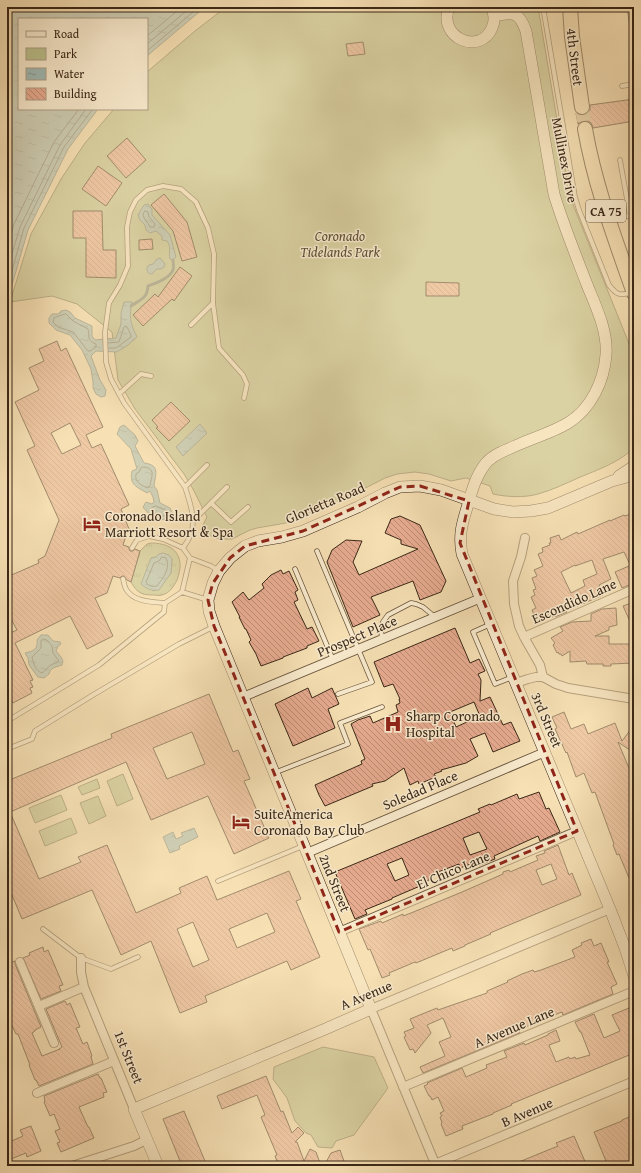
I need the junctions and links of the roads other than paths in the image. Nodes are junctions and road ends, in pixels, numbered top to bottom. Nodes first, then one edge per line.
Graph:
1 (449, 7) edge
2 (543, 7) edge
3 (570, 7) edge
4 (629, 7) edge
5 (493, 11) edge
6 (634, 36) edge
7 (634, 84) edge
8 (622, 86) dead end
9 (582, 107) tunnel mouth
10 (585, 129) tunnel mouth
11 (620, 160) dead end
12 (632, 215) edge
13 (608, 219) junction
14 (634, 292) edge
15 (213, 303) junction
16 (191, 325) dead end
17 (151, 376) dead end
18 (118, 394) junction
19 (244, 398) dead end
20 (207, 465) dead end
21 (634, 466) edge
22 (634, 475) edge
23 (612, 481) junction
24 (185, 487) junction
25 (227, 487) dead end
26 (469, 501) junction
27 (210, 502) junction
28 (248, 507) dead end
29 (193, 520) junction
30 (524, 538) dead end
31 (132, 548) dead end
32 (183, 548) junction
33 (317, 551) dead end
34 (190, 558) junction
35 (294, 569) dead end
36 (219, 571) junction
37 (123, 579) dead end
38 (634, 589) edge
39 (182, 592) junction
40 (481, 598) junction
41 (165, 604) junction
42 (208, 605) junction
43 (435, 617) junction
44 (492, 624) junction
45 (214, 626) junction
46 (524, 637) junction
47 (382, 639) junction
48 (359, 649) junction
49 (333, 660) junction
50 (543, 677) junction
51 (515, 680) junction
52 (338, 694) dead end
53 (243, 698) junction
54 (634, 699) edge
55 (382, 707) dead end
56 (10, 720) dead end
57 (7, 749) edge
58 (545, 752) junction
59 (274, 774) junction
60 (577, 831) junction
61 (305, 849) junction
62 (218, 881) dead end
63 (610, 909) junction
64 (43, 929) dead end
65 (339, 932) junction
66 (625, 948) junction
67 (138, 957) dead end
68 (81, 958) junction
69 (634, 959) edge
70 (20, 962) dead end
71 (634, 976) edge
72 (84, 987) junction
73 (634, 991) edge
74 (39, 1006) junction
75 (371, 1009) junction
76 (54, 1044) dead end
77 (114, 1061) junction
78 (634, 1081) edge
79 (403, 1087) junction
80 (37, 1092) dead end
81 (134, 1109) junction
82 (146, 1140) junction
83 (434, 1165) edge
84 (72, 1166) edge
85 (158, 1166) edge

1 - 5 main road
2 - 14 lane
3 - 9 highway, 4th Street
4 - 6 lane
5 - 26 main road, Mullinex Drive
7 - 8 lane
10 - 13 highway, CA 75
11 - 12 lane
12 - 13 lane
13 - 14 highway, CA 75
15 - 16 lane
15 - 18 lane
15 - 19 lane
17 - 18 lane
18 - 24 lane
20 - 24 lane
21 - 23 main road
22 - 23 main road
23 - 26 main road, Glorietta Road
24 - 29 lane
25 - 27 lane
26 - 36 main road, Glorietta Road
26 - 40 main road, 3rd Street
27 - 28 lane
27 - 29 lane
29 - 32 lane
30 - 46 street
31 - 32 lane
32 - 34 lane
33 - 48 lane
34 - 36 lane
34 - 39 lane
35 - 49 lane
36 - 42 main road, Glorietta Road
37 - 41 lane
38 - 46 street, Escondido Lane
39 - 41 lane
39 - 42 lane
40 - 43 street, Prospect Place
40 - 44 main road, 3rd Street
41 - 56 lane
42 - 45 main road, 2nd Street
43 - 47 street, Prospect Place
43 - 47 lane
44 - 51 main road, 3rd Street
44 - 51 lane
45 - 53 main road, 2nd Street
45 - 57 lane
46 - 50 street
47 - 48 street, Prospect Place
48 - 49 street, Prospect Place
48 - 52 lane
49 - 53 street, Prospect Place
50 - 51 street
50 - 54 street
51 - 58 main road, 3rd Street
53 - 59 main road, 2nd Street
55 - 59 lane
58 - 60 main road, 3rd Street
58 - 61 street, Soledad Place
59 - 61 main road, 2nd Street
60 - 63 main road, 3rd Street
60 - 65 street, El Chico Lane
61 - 62 lane
61 - 65 main road, 2nd Street
63 - 66 main road, 3rd Street
63 - 75 street, A Avenue
64 - 68 lane
65 - 75 main road, 2nd Street
66 - 69 main road, 3rd Street
66 - 71 main road, 3rd Street
67 - 68 lane
68 - 72 street, 1st Street
70 - 74 street
72 - 74 street
72 - 77 street, 1st Street
73 - 79 street, A Avenue Lane
74 - 76 street
75 - 79 street, 2nd Street
75 - 81 main road, A Avenue
77 - 80 street
77 - 81 street, 1st Street
78 - 83 street, B Avenue
79 - 83 street, 2nd Street
81 - 82 main road, 1st Street
82 - 84 street
82 - 85 main road, 1st Street

